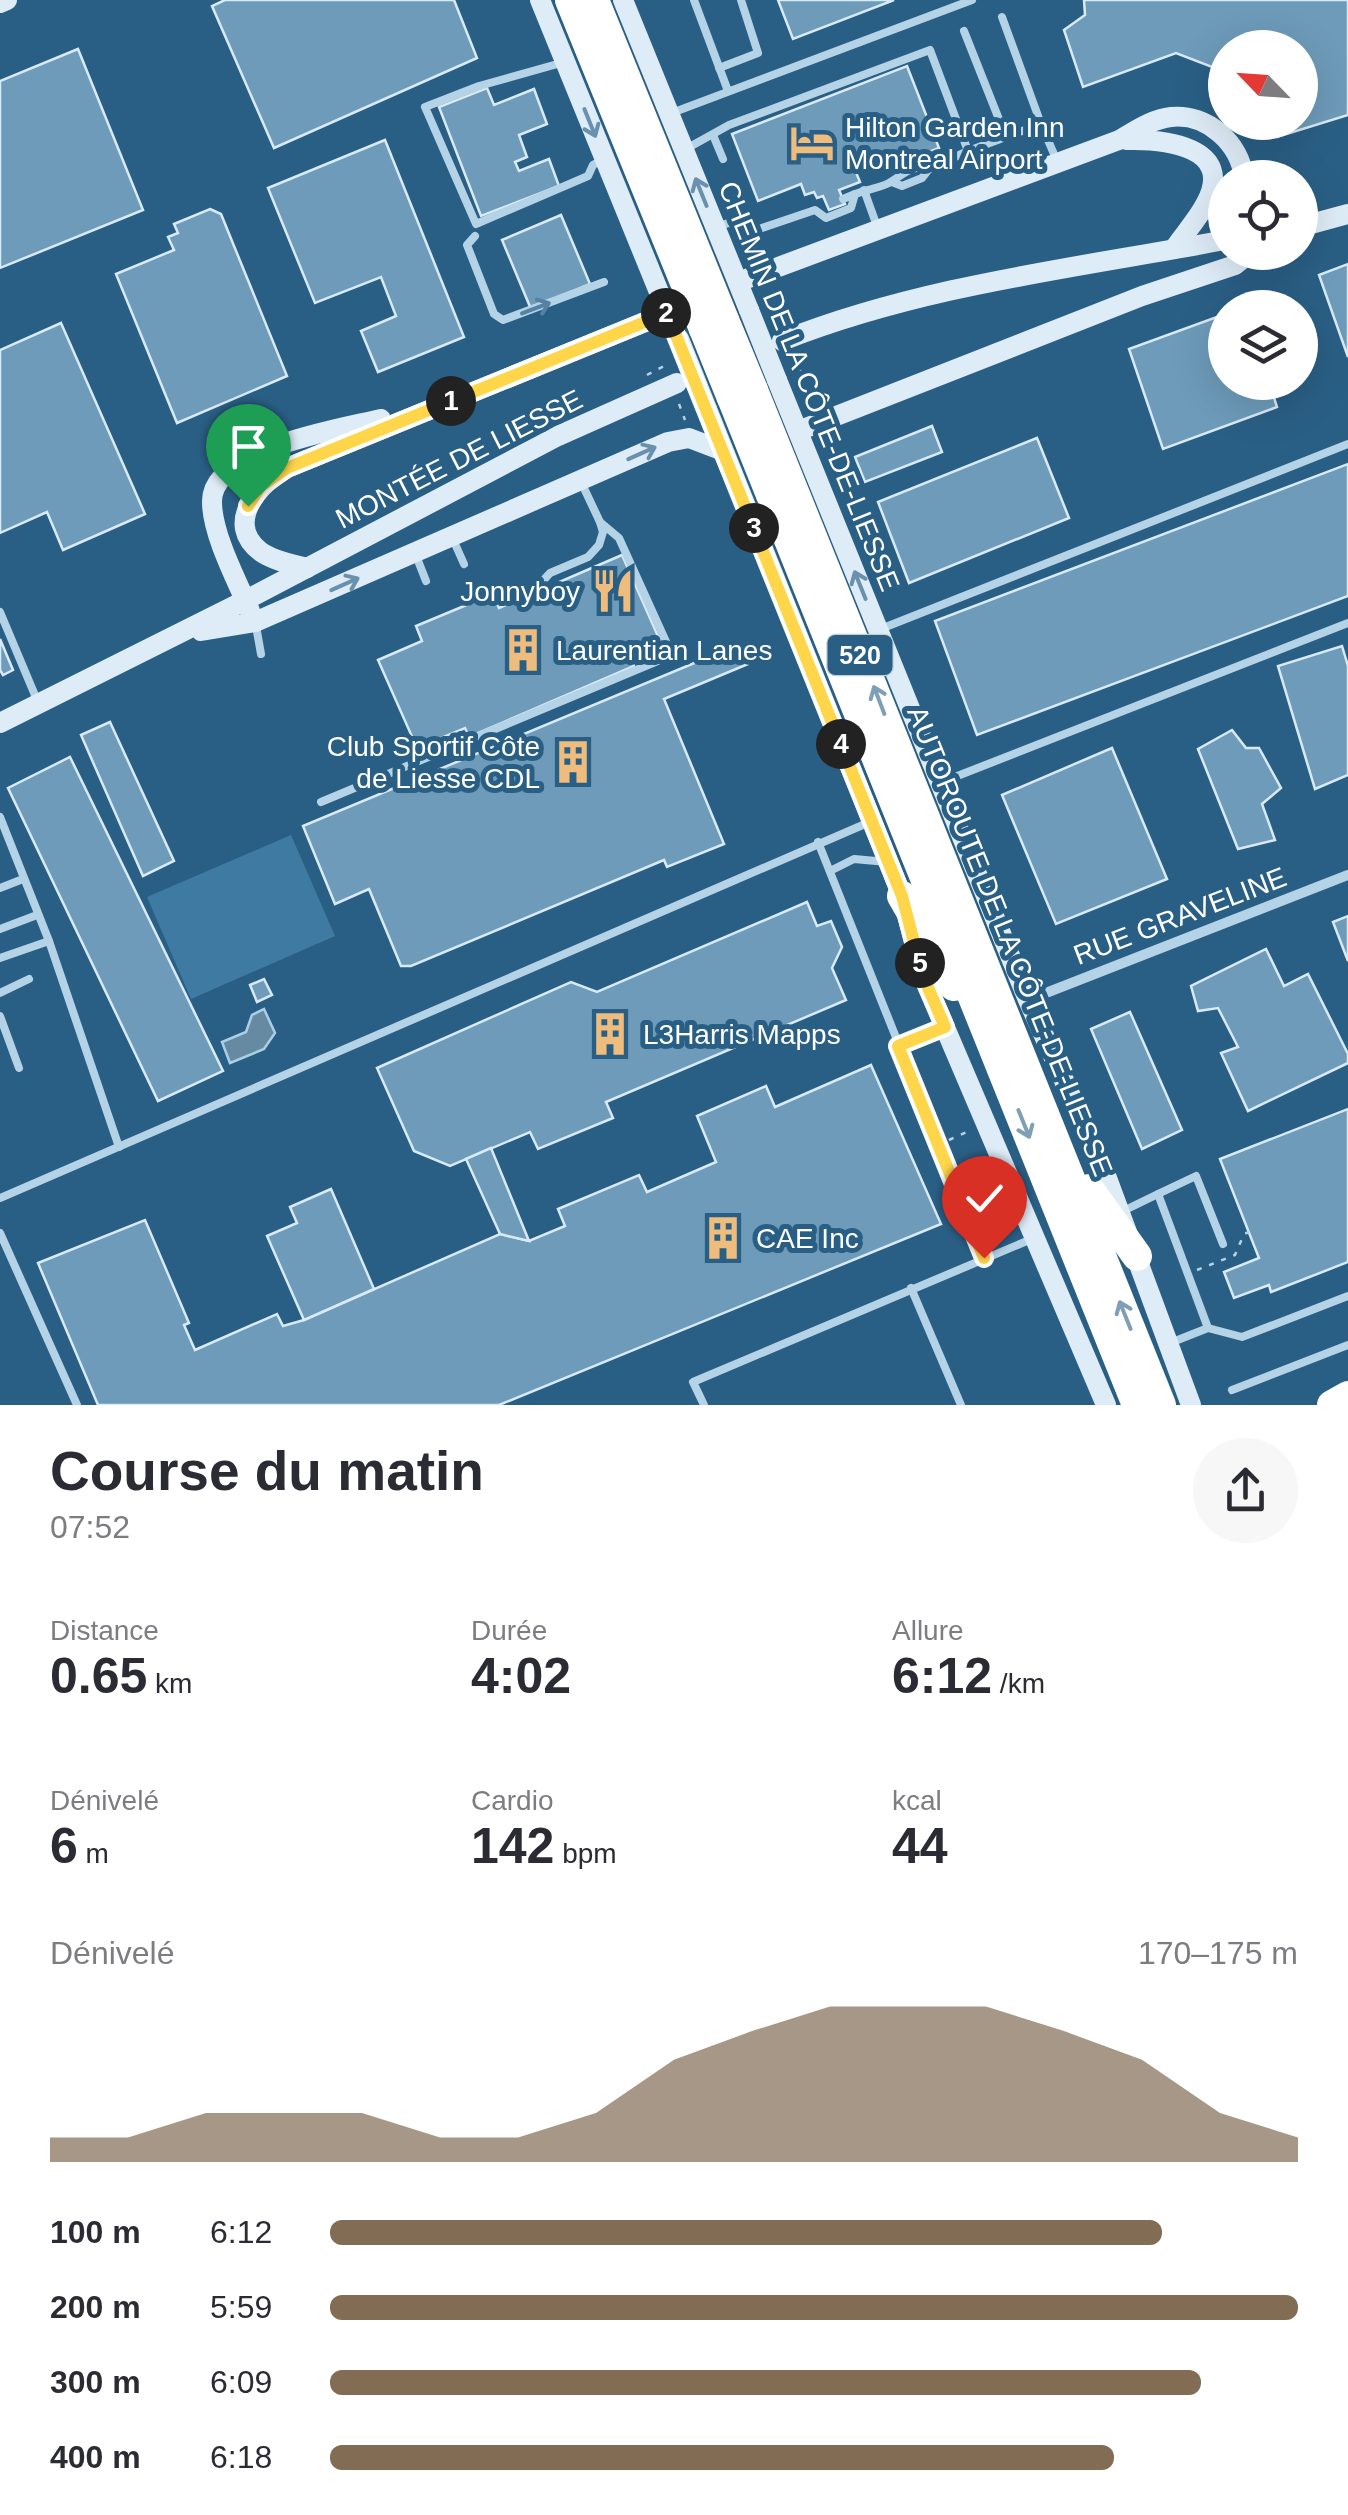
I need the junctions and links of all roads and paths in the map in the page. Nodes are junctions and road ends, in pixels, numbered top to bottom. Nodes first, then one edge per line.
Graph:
1 (540, 0) edge
2 (570, 0) edge
3 (594, 0) edge
4 (623, 0) edge
5 (694, 0) edge
6 (741, 0) edge
7 (972, 0) edge
8 (1002, 17) dead end
9 (964, 31) dead end
10 (565, 61) junction
11 (719, 68) junction
12 (728, 91) junction
13 (669, 114) junction
14 (1041, 124) junction
15 (713, 134) junction
16 (1006, 137) junction
17 (1120, 140) junction
18 (684, 150) junction
19 (968, 151) junction
20 (605, 158) junction
21 (723, 159) dead end
22 (1240, 160) edge
23 (1058, 162) junction
24 (859, 192) junction
25 (842, 199) dead end
26 (827, 205) dead end
27 (814, 210) junction
28 (1348, 214) edge
29 (1318, 223) edge
30 (716, 228) junction
31 (878, 229) junction
32 (475, 236) dead end
33 (1208, 240) edge
34 (1174, 249) junction
35 (1223, 270) edge
36 (604, 282) dead end
37 (738, 282) junction
38 (667, 313) junction
39 (797, 315) dead end
40 (714, 325) junction
41 (778, 332) joint
42 (805, 352) dead end
43 (646, 376) dead end
44 (674, 382) junction
45 (742, 395) junction
46 (441, 404) junction
47 (798, 431) junction
48 (1348, 444) edge
49 (723, 451) junction
50 (580, 480) junction
51 (600, 522) junction
52 (452, 536) junction
53 (415, 553) junction
54 (464, 564) dead end
55 (307, 568) junction
56 (426, 581) dead end
57 (497, 586) dead end
58 (246, 600) junction
59 (0, 612) edge
60 (255, 622) junction
61 (1348, 624) edge
62 (878, 630) junction
63 (178, 634) junction
64 (262, 654) dead end
65 (38, 703) junction
66 (0, 724) edge
67 (940, 782) junction
68 (321, 802) dead end
69 (0, 817) edge
70 (872, 821) junction
71 (818, 842) junction
72 (889, 862) junction
73 (830, 871) junction
74 (1348, 874) edge
75 (24, 879) junction
76 (0, 888) edge
77 (902, 896) junction
78 (38, 915) junction
79 (0, 929) edge
80 (49, 941) junction
81 (0, 958) edge
82 (29, 979) dead end
83 (0, 993) edge
84 (1028, 1000) junction
85 (0, 1016) edge
86 (945, 1027) junction
87 (988, 1033) junction
88 (898, 1046) junction
89 (19, 1068) dead end
90 (1045, 1118) junction
91 (970, 1131) dead end
92 (955, 1138) dead end
93 (118, 1147) junction
94 (1158, 1194) junction
95 (0, 1198) edge
96 (1121, 1212) junction
97 (0, 1233) edge
98 (1034, 1238) junction
99 (1234, 1240) dead end
100 (1240, 1242) dead end
101 (1223, 1244) dead end
102 (1137, 1256) junction
103 (984, 1258) junction
104 (911, 1288) junction
105 (1348, 1296) edge
106 (1208, 1328) junction
107 (1169, 1343) junction
108 (1348, 1345) edge
109 (1232, 1390) dead end
110 (1348, 1396) edge
111 (77, 1405) edge
112 (704, 1405) edge
113 (961, 1405) edge
114 (1106, 1405) edge
115 (1137, 1405) edge
116 (1162, 1405) edge
117 (1191, 1405) edge
118 (1332, 1405) edge

1 - 10 street, CHEMIN DE LA CÔTE-DE-LIESSE
2 - 40 highway, AUTOROUTE DE LA CÔTE-DE-LIESSE / 520
3 - 40 highway, AUTOROUTE DE LA CÔTE-DE-LIESSE / 520
4 - 13 street, CHEMIN DE LA CÔTE-DE-LIESSE
5 - 11 lane
6 - 11 lane
7 - 12 lane
8 - 14 lane
9 - 16 lane
10 -> 20 street, CHEMIN DE LA CÔTE-DE-LIESSE
10 - 20 lane
11 - 12 lane
12 - 13 lane
13 - 18 street, CHEMIN DE LA CÔTE-DE-LIESSE
14 - 16 lane
14 - 23 lane
15 - 18 lane
15 - 19 lane
15 - 21 lane
16 - 19 lane
17 - 22 street
17 - 23 street
17 - 34 street
30 -> 18 street, CHEMIN DE LA CÔTE-DE-LIESSE
19 - 24 lane
20 - 38 street, CHEMIN DE LA CÔTE-DE-LIESSE
23 - 31 street
24 - 25 lane
24 - 27 lane
24 - 31 lane
26 - 27 lane
27 - 30 lane
28 - 29 street
30 - 37 street, CHEMIN DE LA CÔTE-DE-LIESSE
31 - 37 street
32 -> 36 lane
33 - 34 street
34 - 41 street
35 - 47 street
37 - 40 street, CHEMIN DE LA CÔTE-DE-LIESSE
38 - 40 street, CHEMIN DE LA CÔTE-DE-LIESSE
38 - 46 street
39 - 41 path
40 - 45 highway, AUTOROUTE DE LA CÔTE-DE-LIESSE / 520, bridge
40 - 45 street, CHEMIN DE LA CÔTE-DE-LIESSE, bridge
42 - 45 path
43 - 44 path
44 - 45 path
44 - 55 street, MONTÉE DE LIESSE
45 - 47 street, CHEMIN DE LA CÔTE-DE-LIESSE
45 - 49 street, CHEMIN DE LA CÔTE-DE-LIESSE
45 - 87 highway, AUTOROUTE DE LA CÔTE-DE-LIESSE / 520
90 -> 45 highway, AUTOROUTE DE LA CÔTE-DE-LIESSE / 520
46 - 55 street
46 - 58 street
62 -> 47 street, CHEMIN DE LA CÔTE-DE-LIESSE
48 - 62 lane
50 -> 49 street
49 - 70 street, CHEMIN DE LA CÔTE-DE-LIESSE
50 - 51 lane
50 - 52 street
51 - 57 lane
51 - 68 lane
52 - 53 street
52 - 54 lane
53 - 56 lane
60 -> 53 street
55 - 58 street, MONTÉE DE LIESSE
58 - 60 street
58 - 63 street, MONTÉE DE LIESSE
59 - 65 lane
60 - 63 street
60 - 64 lane
61 - 67 lane
62 - 67 street, CHEMIN DE LA CÔTE-DE-LIESSE
63 - 65 street, MONTÉE DE LIESSE
65 - 66 street, MONTÉE DE LIESSE
67 - 84 street, CHEMIN DE LA CÔTE-DE-LIESSE
69 - 75 lane
70 - 71 lane
70 - 72 street, CHEMIN DE LA CÔTE-DE-LIESSE
71 - 73 lane
71 - 93 lane
72 - 73 lane
72 - 77 street, CHEMIN DE LA CÔTE-DE-LIESSE
73 - 88 lane
74 - 84 street, RUE GRAVELINE
75 - 76 lane
75 - 78 lane
77 - 86 street, CHEMIN DE LA CÔTE-DE-LIESSE
77 - 87 highway
78 - 79 lane
78 - 80 lane
80 - 81 lane
80 - 93 lane
82 - 83 lane
84 - 96 street, CHEMIN DE LA CÔTE-DE-LIESSE
85 - 89 lane
86 - 88 lane
86 - 98 street, CHEMIN DE LA CÔTE-DE-LIESSE
87 -> 115 highway, AUTOROUTE DE LA CÔTE-DE-LIESSE / 520
88 - 103 lane
90 - 102 highway
116 -> 90 highway, AUTOROUTE DE LA CÔTE-DE-LIESSE / 520
91 - 92 path
93 - 95 lane
94 - 96 lane
94 - 101 lane
94 - 106 lane
96 - 102 street, CHEMIN DE LA CÔTE-DE-LIESSE
97 - 111 lane
98 - 103 lane
98 - 114 street, CHEMIN DE LA CÔTE-DE-LIESSE
99 - 100 path
102 - 107 street, CHEMIN DE LA CÔTE-DE-LIESSE
103 - 104 lane
104 - 112 lane
104 - 113 lane
105 - 106 lane
106 - 107 lane
107 - 117 street, CHEMIN DE LA CÔTE-DE-LIESSE
108 - 109 lane
110 - 118 highway

